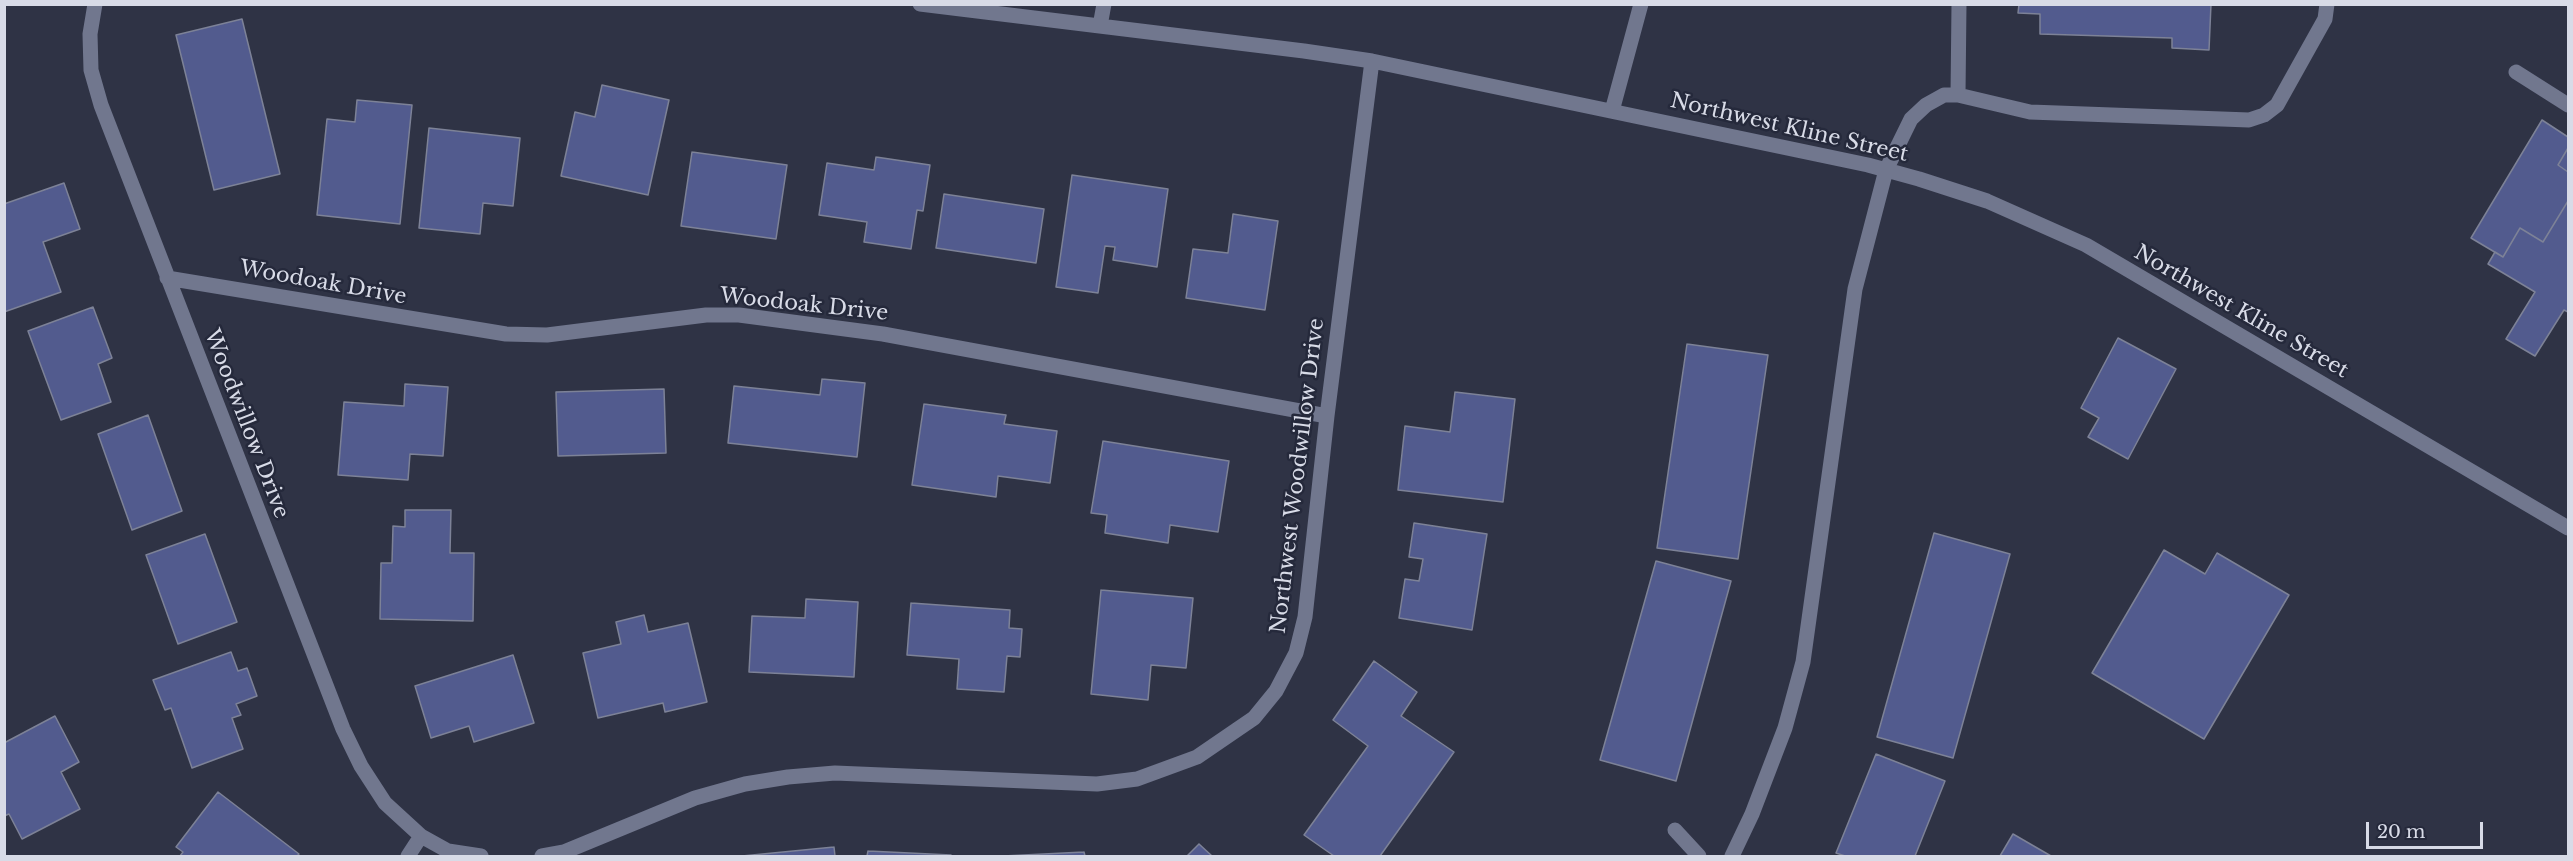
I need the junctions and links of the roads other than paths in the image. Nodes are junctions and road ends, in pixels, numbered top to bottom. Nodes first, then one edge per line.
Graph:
1 (95, 4) edge
2 (920, 4) edge
3 (1104, 4) edge
4 (1641, 4) edge
5 (1959, 4) edge
6 (2327, 4) edge
7 (1100, 26) junction
8 (1372, 61) junction
9 (2516, 72) dead end
10 (1958, 95) junction
11 (2568, 105) edge
12 (1612, 111) junction
13 (1886, 170) junction
14 (167, 278) junction
15 (1327, 416) junction
16 (2568, 528) edge
17 (1675, 830) dead end
18 (421, 836) junction
19 (408, 856) edge
20 (481, 856) edge
21 (542, 856) edge
22 (1699, 856) edge
23 (1731, 856) edge

1 - 14 street, Woodwillow Drive
2 - 7 street, Northwest Kline Street
3 - 7 street
4 - 12 street
5 - 10 street
6 - 10 street
7 - 8 street, Northwest Kline Street
8 - 12 street, Northwest Kline Street
8 - 15 street, Northwest Woodwillow Drive
9 - 11 street
10 - 13 street
12 - 13 street, Northwest Kline Street
13 - 16 street, Northwest Kline Street
13 - 23 street
14 - 15 street, Woodoak Drive
14 - 18 street, Woodwillow Drive
15 - 21 street, Northwest Woodwillow Drive
17 - 22 street
18 - 19 street
18 - 20 street

